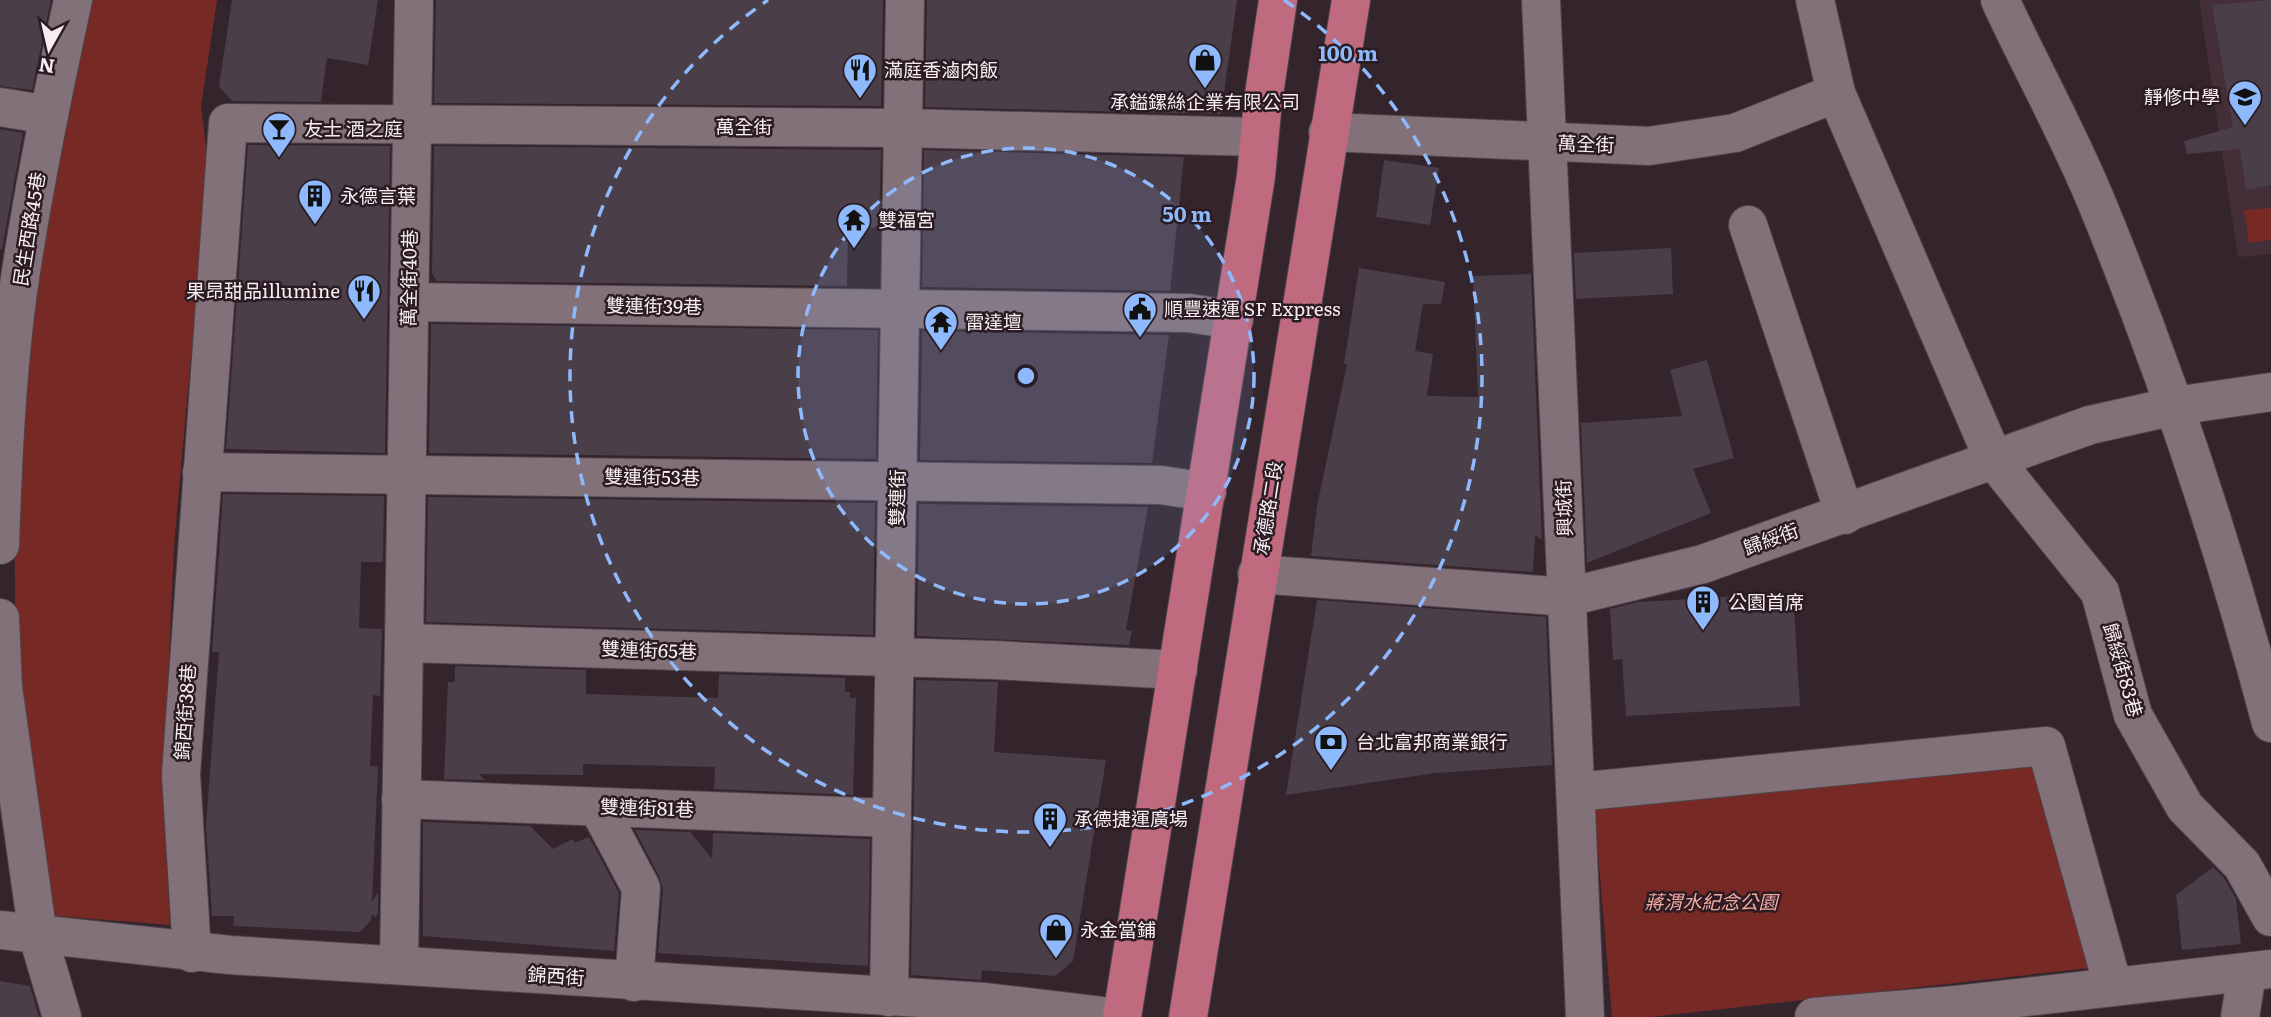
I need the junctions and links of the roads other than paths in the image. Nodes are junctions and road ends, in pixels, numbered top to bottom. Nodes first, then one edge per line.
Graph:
1 (73, 0) edge
2 (414, 0) edge
3 (905, 0) edge
4 (1278, 0) edge
5 (1351, 0) edge
6 (1541, 0) edge
7 (1815, 0) edge
8 (2011, 3) edge
9 (1836, 93) junction
10 (0, 107) edge
11 (49, 115) junction
12 (228, 123) joint
13 (412, 125) junction
14 (903, 128) junction
15 (1328, 132) junction
16 (1259, 136) junction
17 (1549, 143) junction
18 (1748, 225) dead end
19 (10, 279) edge
20 (409, 302) junction
21 (900, 310) junction
22 (1234, 320) junction
23 (2271, 392) edge
24 (2175, 406) junction
25 (1994, 460) junction
26 (202, 472) junction
27 (407, 473) junction
28 (897, 480) junction
29 (1, 489) edge
30 (1207, 492) junction
31 (1845, 515) junction
32 (0, 545) edge
33 (1257, 574) junction
34 (1568, 597) junction
35 (0, 618) edge
36 (404, 643) junction
37 (895, 658) junction
38 (1178, 670) junction
39 (2, 687) edge
40 (2271, 723) edge
41 (1576, 792) junction
42 (401, 799) junction
43 (598, 807) junction
44 (892, 818) junction
45 (2271, 918) edge
46 (0, 930) edge
47 (38, 936) junction
48 (192, 953) junction
49 (399, 964) junction
50 (2259, 971) edge
51 (634, 982) junction
52 (2113, 986) junction
53 (889, 997) junction
54 (62, 1017) edge
55 (1112, 1017) edge
56 (1122, 1017) edge
57 (1188, 1017) edge
58 (1585, 1017) edge
59 (1814, 1017) edge
60 (2240, 1017) edge

1 - 11 street, 民生西路45巷
2 - 13 street, 萬全街40巷
3 - 14 street, 雙連街
4 - 16 main road
5 - 15 main road, 承德路二段
6 - 17 street, 興城街
7 - 9 street, 歸綏街83巷
8 - 24 street
9 - 17 street, 萬全街
9 - 25 street, 歸綏街83巷
10 - 11 street
11 - 19 street, 民生西路45巷
12 - 13 street, 萬全街
12 - 26 street, 錦西街38巷
13 - 14 street, 萬全街
13 - 20 street, 萬全街40巷
14 - 16 street, 萬全街
14 - 21 street, 雙連街
15 - 17 street, 萬全街
15 - 33 main road, 承德路二段
16 - 22 main road
17 - 34 street, 興城街
18 - 31 street
19 - 29 street, 民生西路45巷
20 - 21 street, 雙連街39巷
20 - 27 street, 萬全街40巷
21 - 22 street, 雙連街39巷
21 - 28 street, 雙連街
22 - 30 main road
23 - 24 street, 歸綏街
24 - 25 street, 歸綏街
24 - 40 street
25 - 31 street, 歸綏街
25 - 45 street, 歸綏街83巷
26 - 27 street
26 - 48 street, 錦西街38巷
27 - 28 street, 雙連街53巷
27 - 36 street, 萬全街40巷
28 - 30 street, 雙連街53巷
28 - 37 street, 雙連街
29 - 32 street, 民生西路45巷
30 - 38 main road
31 - 34 street, 歸綏街
33 - 34 street, 歸綏街
33 - 57 main road, 承德路二段
34 - 41 street, 興城街
35 - 39 street
36 - 37 street, 雙連街65巷
36 - 42 street, 萬全街40巷
37 - 38 street, 雙連街65巷
37 - 44 street, 雙連街
38 - 56 main road
39 - 47 street
41 - 52 street
41 - 58 street, 興城街
42 - 43 street, 雙連街81巷
42 - 49 street, 萬全街40巷
43 - 44 street, 雙連街81巷
43 - 51 street
44 - 53 street, 雙連街
46 - 47 street, 錦西街
47 - 48 street, 錦西街
47 - 54 street
48 - 49 street, 錦西街
49 - 51 street, 錦西街
50 - 52 street
50 - 60 street
51 - 53 street, 錦西街
52 - 59 street
53 - 55 street, 錦西街

